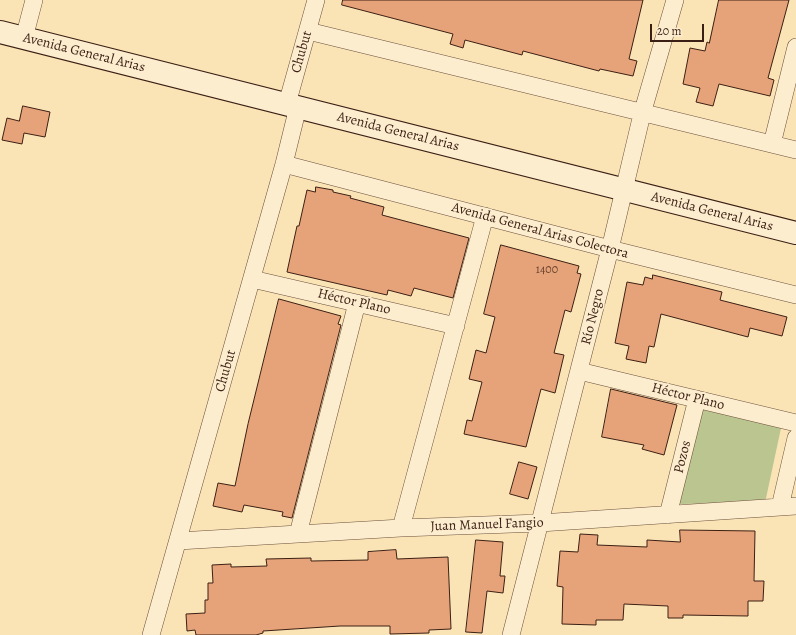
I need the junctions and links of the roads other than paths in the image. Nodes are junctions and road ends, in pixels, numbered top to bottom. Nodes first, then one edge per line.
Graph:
1 (34, 0) edge
2 (316, 0) edge
3 (676, 0) edge
4 (0, 32) edge
5 (308, 32) junction
6 (24, 38) junction
7 (796, 47) edge
8 (292, 106) junction
9 (642, 114) junction
10 (772, 144) junction
11 (796, 150) edge
12 (284, 164) junction
13 (623, 189) junction
14 (485, 216) junction
15 (796, 233) edge
16 (610, 250) junction
17 (252, 279) junction
18 (796, 296) edge
19 (357, 303) junction
20 (456, 326) junction
21 (579, 371) junction
22 (697, 399) junction
23 (796, 423) edge
24 (796, 438) edge
25 (788, 507) edge
26 (668, 515) junction
27 (540, 523) junction
28 (401, 528) junction
29 (298, 534) junction
30 (178, 541) junction
31 (152, 635) edge
32 (511, 635) edge

1 - 6 street
2 - 5 street, Chubut
3 - 9 street, Río Negro
4 - 6 main road, Avenida General Arias
5 - 8 street, Chubut
5 - 9 street
6 - 8 main road, Avenida General Arias
7 - 10 street
8 - 12 street, Chubut
8 - 13 main road, Avenida General Arias
9 - 10 street
9 - 13 street, Río Negro
10 - 11 street
12 - 14 street, Avenida General Arias Colectora
12 - 17 street, Chubut
13 - 15 main road, Avenida General Arias
13 - 16 street, Río Negro
14 - 16 street, Avenida General Arias Colectora
14 - 20 street
16 - 18 street, Avenida General Arias Colectora
16 - 21 street, Río Negro
17 - 19 street, Héctor Plano
17 - 30 street, Chubut
19 - 20 street, Héctor Plano
19 - 29 street
20 - 28 street
21 - 22 street, Héctor Plano
21 - 27 street, Río Negro
22 - 23 street, Héctor Plano
22 - 26 street, Pozos
24 - 25 street
25 - 26 street, Juan Manuel Fangio
26 - 27 street, Juan Manuel Fangio
27 - 28 street, Juan Manuel Fangio
27 - 32 street, Río Negro
28 - 29 street, Juan Manuel Fangio
29 - 30 street, Juan Manuel Fangio
30 - 31 street, Chubut

